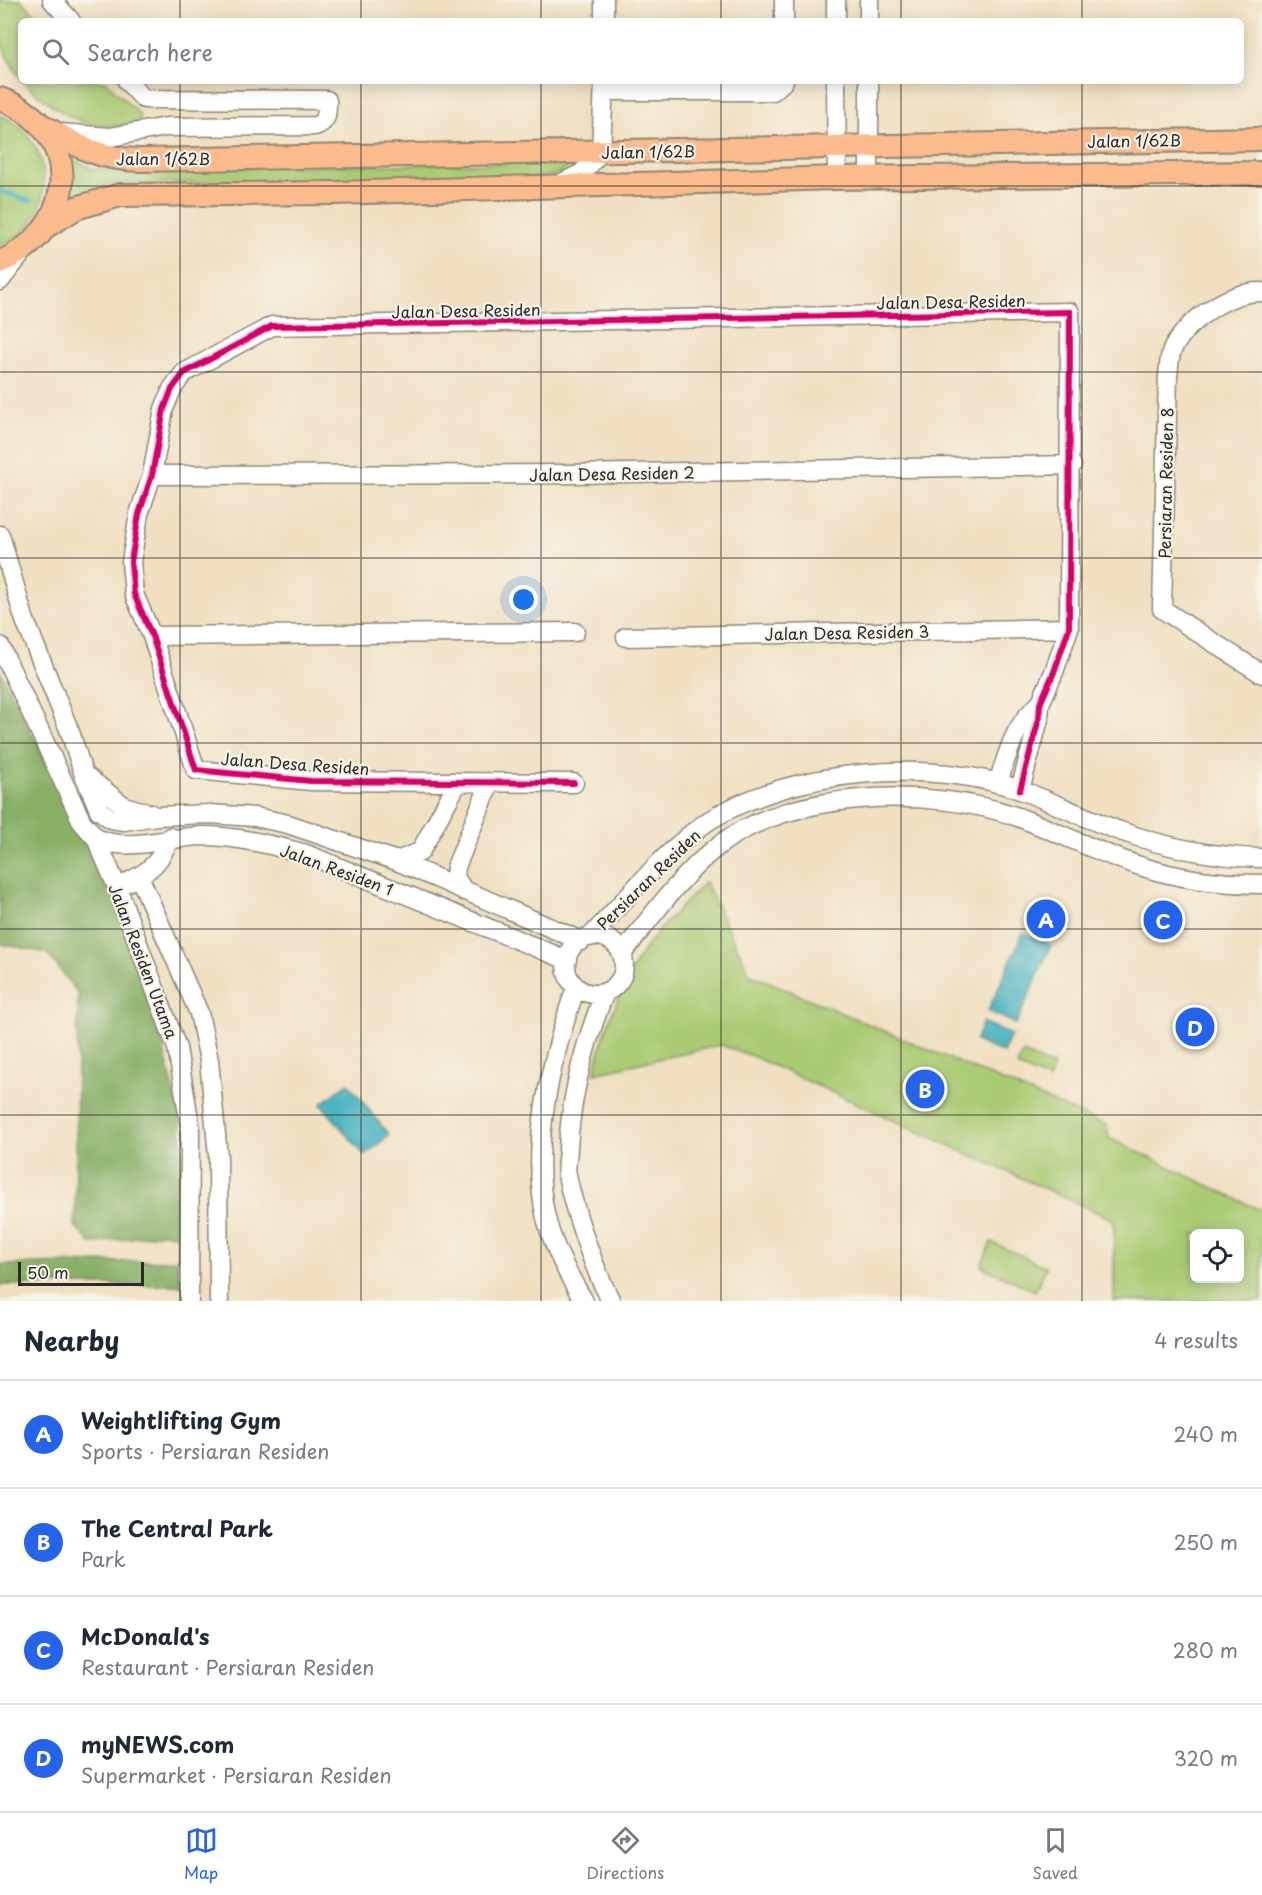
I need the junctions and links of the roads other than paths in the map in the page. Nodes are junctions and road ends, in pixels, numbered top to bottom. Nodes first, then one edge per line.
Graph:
1 (52, 0) edge
2 (604, 0) edge
3 (784, 0) edge
4 (836, 0) edge
5 (869, 0) edge
6 (69, 18) edge
7 (604, 18) edge
8 (784, 18) edge
9 (836, 18) edge
10 (869, 18) edge
11 (0, 79) edge
12 (130, 84) edge
13 (781, 84) edge
14 (836, 84) edge
15 (869, 84) edge
16 (604, 86) edge
17 (9, 102) edge
18 (47, 129) junction
19 (1262, 139) edge
20 (837, 148) junction
21 (869, 148) junction
22 (601, 152) junction
23 (1262, 173) edge
24 (837, 178) junction
25 (869, 178) junction
26 (554, 187) junction
27 (50, 224) junction
28 (22, 253) junction
29 (0, 262) edge
30 (0, 281) edge
31 (1262, 292) edge
32 (1072, 465) junction
33 (152, 475) junction
34 (0, 534) edge
35 (1069, 628) junction
36 (575, 632) dead end
37 (152, 636) junction
38 (626, 637) dead end
39 (0, 646) edge
40 (1262, 674) edge
41 (1040, 704) junction
42 (84, 775) junction
43 (490, 783) junction
44 (574, 783) dead end
45 (998, 783) junction
46 (457, 784) junction
47 (1020, 790) junction
48 (156, 816) junction
49 (111, 819) junction
50 (170, 837) junction
51 (96, 838) junction
52 (1262, 858) edge
53 (398, 861) junction
54 (139, 876) junction
55 (1262, 884) edge
56 (117, 886) junction
57 (464, 891) junction
58 (585, 939) junction
59 (622, 954) junction
60 (567, 960) junction
61 (576, 987) junction
62 (606, 992) junction
63 (189, 1301) edge
64 (219, 1301) edge
65 (584, 1301) edge
66 (611, 1301) edge

1 - 6 street
2 - 7 street
3 - 8 street
4 - 9 street
5 - 10 street
11 - 17 main road
12 - 18 street
13 - 16 street
14 - 20 street
15 - 21 street
16 - 22 street
17 - 18 main road
18 - 22 main road, Jalan 1/62B
18 - 27 main road
19 - 21 main road, Jalan 1/62B
20 - 21 main road, Jalan 1/62B
20 - 22 main road, Jalan 1/62B
20 - 24 street
21 - 25 street
22 - 26 street
23 - 25 main road, Jalan 1/62B
24 - 25 main road, Jalan 1/62B
24 - 26 main road, Jalan 1/62B
26 - 27 main road, Jalan 1/62B
27 - 28 main road
28 - 29 main road
28 - 30 street
31 - 40 street, Persiaran Residen 8
32 - 33 street, Jalan Desa Residen 2
32 - 33 street, Jalan Desa Residen
32 - 35 street, Jalan Desa Residen
33 - 37 street, Jalan Desa Residen
34 - 42 street
35 - 38 street, Jalan Desa Residen 3
35 - 41 street, Jalan Desa Residen
36 - 37 street
37 - 46 street, Jalan Desa Residen
39 - 51 street, Jalan Residen Utama
41 - 45 street, Jalan Desa Residen
41 - 47 street, Jalan Desa Residen
42 - 48 street
42 - 49 street
43 - 44 street, Jalan Desa Residen
43 - 46 street, Jalan Desa Residen
43 - 57 street
45 - 47 street, Persiaran Residen
45 - 58 street, Persiaran Residen
46 - 53 street
47 - 52 street, Persiaran Residen
48 - 49 street, Jalan Residen 1
48 - 53 street, Jalan Residen 1
49 - 51 street
50 - 51 street, Jalan Residen 1
50 - 54 street
50 - 60 street, Jalan Residen 1
51 - 56 street, Jalan Residen Utama
53 - 57 street, Jalan Residen 1
54 - 56 street
54 - 64 street, Jalan Residen Utama
55 - 59 street, Persiaran Residen
56 - 63 street, Jalan Residen Utama
57 - 58 street, Jalan Residen 1
58 - 59 street
58 - 60 street
59 - 62 street
60 - 61 street
61 - 62 street
61 - 65 street
62 - 66 street

